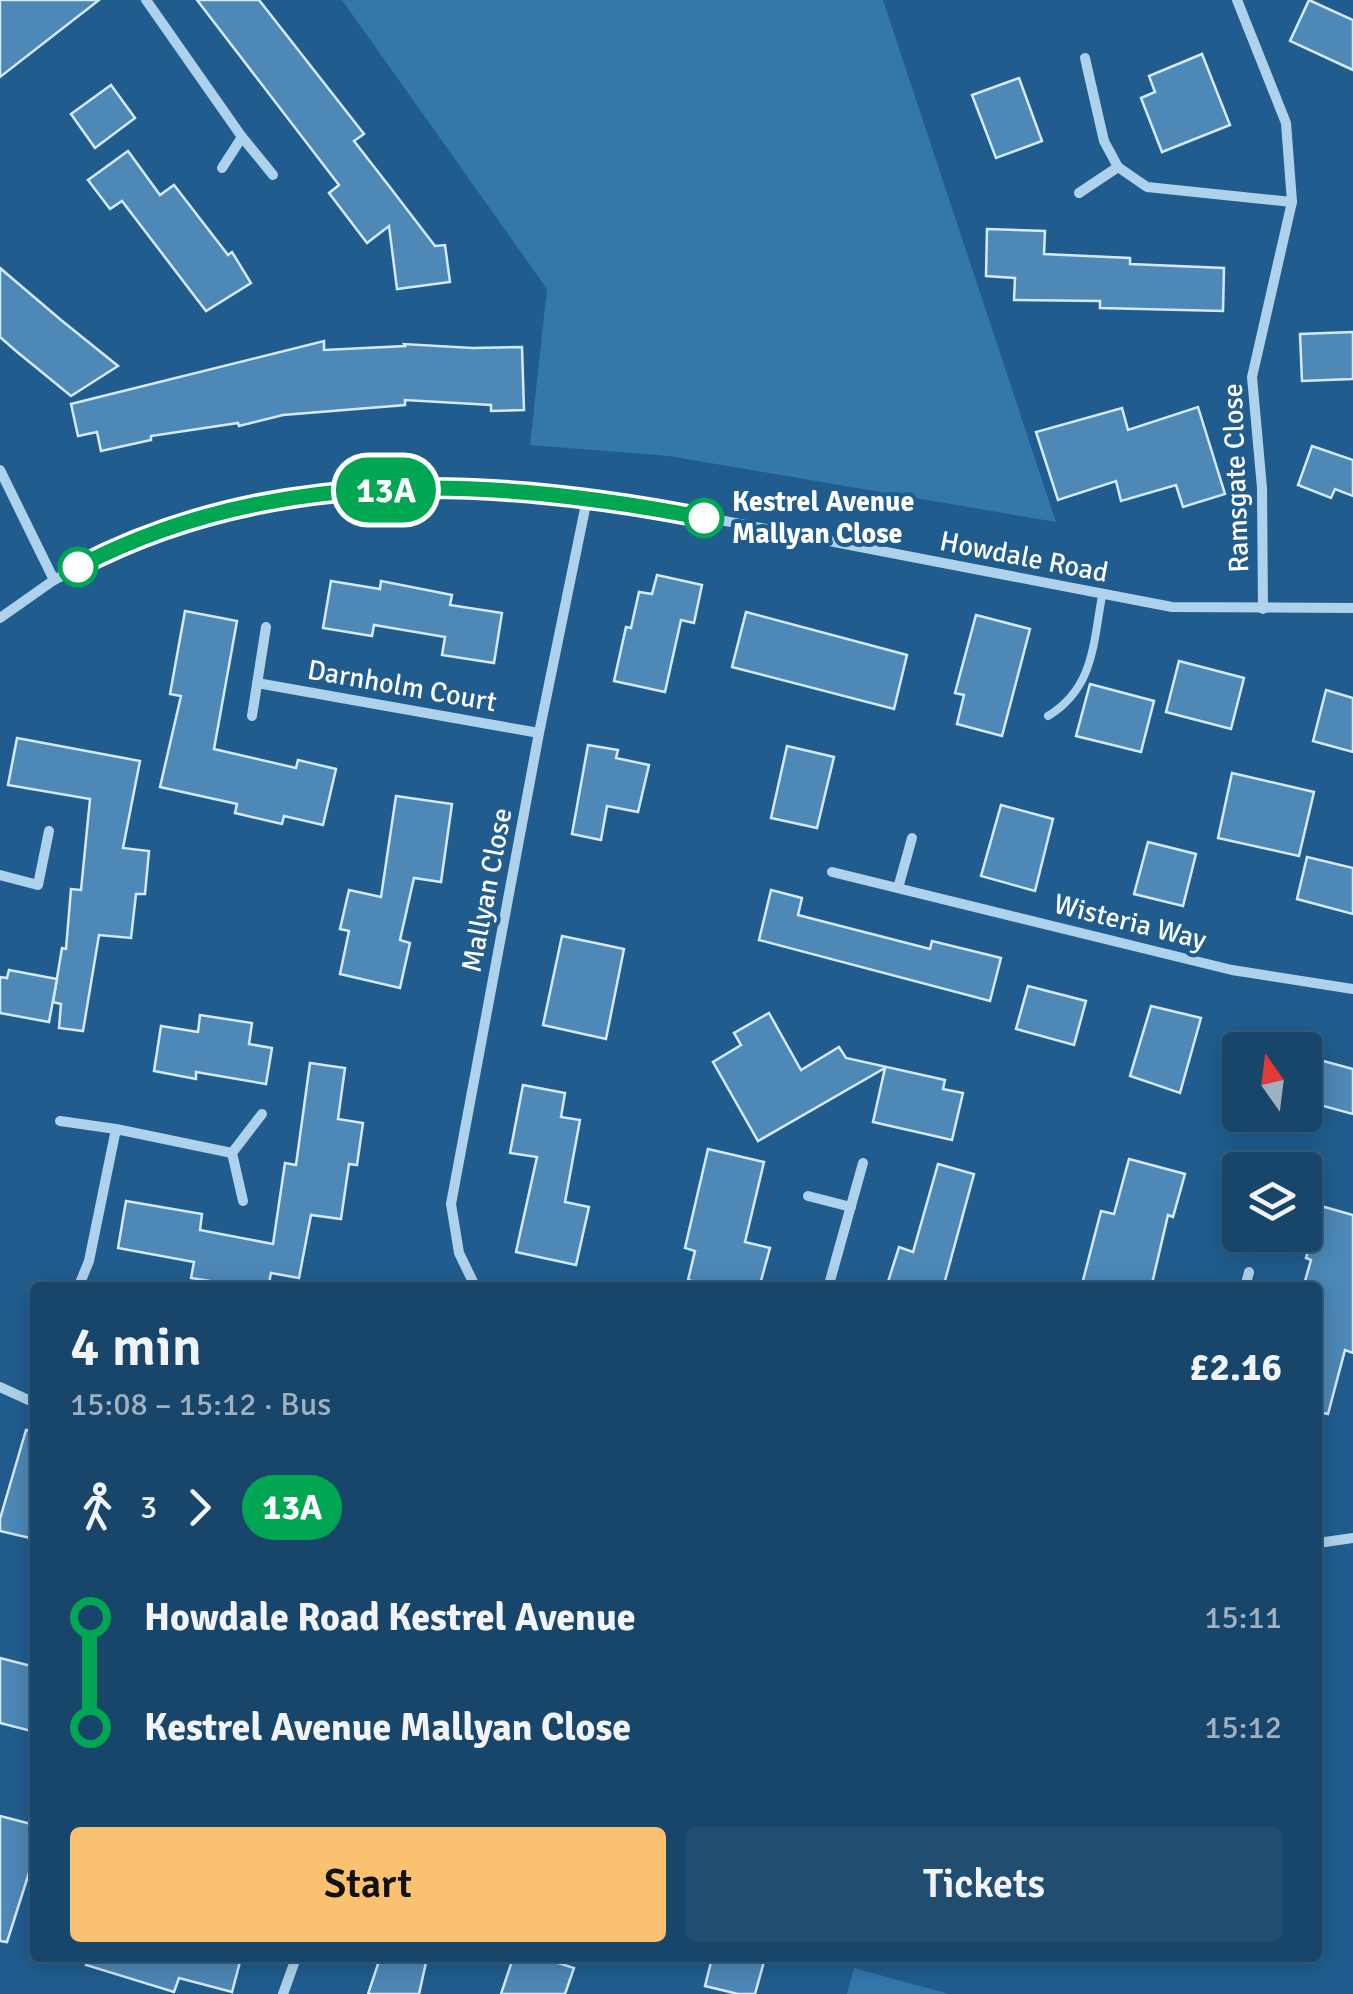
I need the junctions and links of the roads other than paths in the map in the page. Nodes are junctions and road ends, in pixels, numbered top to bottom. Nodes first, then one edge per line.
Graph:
1 (146, 0) edge
2 (1237, 0) edge
3 (1085, 58) dead end
4 (242, 137) junction
5 (1118, 167) junction
6 (222, 168) dead end
7 (273, 175) dead end
8 (1079, 193) dead end
9 (1292, 202) junction
10 (0, 470) edge
11 (587, 499) junction
12 (54, 580) junction
13 (1102, 596) junction
14 (1264, 608) junction
15 (1353, 608) edge
16 (0, 618) edge
17 (266, 627) dead end
18 (258, 683) junction
19 (252, 716) dead end
20 (1048, 716) dead end
21 (539, 732) junction
22 (49, 830) dead end
23 (912, 838) dead end
24 (832, 872) dead end
25 (0, 876) edge
26 (898, 888) junction
27 (1353, 989) edge
28 (262, 1114) dead end
29 (60, 1121) dead end
30 (116, 1129) junction
31 (232, 1153) junction
32 (864, 1164) dead end
33 (808, 1196) dead end
34 (243, 1201) dead end
35 (851, 1207) junction
36 (1249, 1272) dead end
37 (80, 1282) edge
38 (473, 1282) edge
39 (830, 1282) edge
40 (1246, 1282) edge
41 (0, 1388) edge
42 (30, 1398) edge
43 (1353, 1538) edge
44 (1322, 1542) edge
45 (295, 1962) edge
46 (283, 1994) edge

1 - 4 street
2 - 9 street, Ramsgate Close
3 - 5 street
4 - 6 street
4 - 7 street
5 - 8 street
5 - 9 street
9 - 14 street, Ramsgate Close
10 - 12 street
11 - 12 street, Howdale Road
11 - 13 street, Howdale Road
11 - 21 street, Mallyan Close
12 - 16 street, Howdale Road
13 - 14 street, Howdale Road
13 - 20 lane
14 - 15 street, Howdale Road
17 - 18 street
18 - 19 street
18 - 21 street, Darnholm Court
21 - 38 street, Mallyan Close
22 - 25 street
23 - 26 street
24 - 26 street, Wisteria Way
26 - 27 street, Wisteria Way
28 - 31 street
29 - 30 street
30 - 31 street
30 - 37 street
31 - 34 street
32 - 35 street
33 - 35 street
35 - 39 street
36 - 40 street
41 - 42 street
43 - 44 street
45 - 46 street

